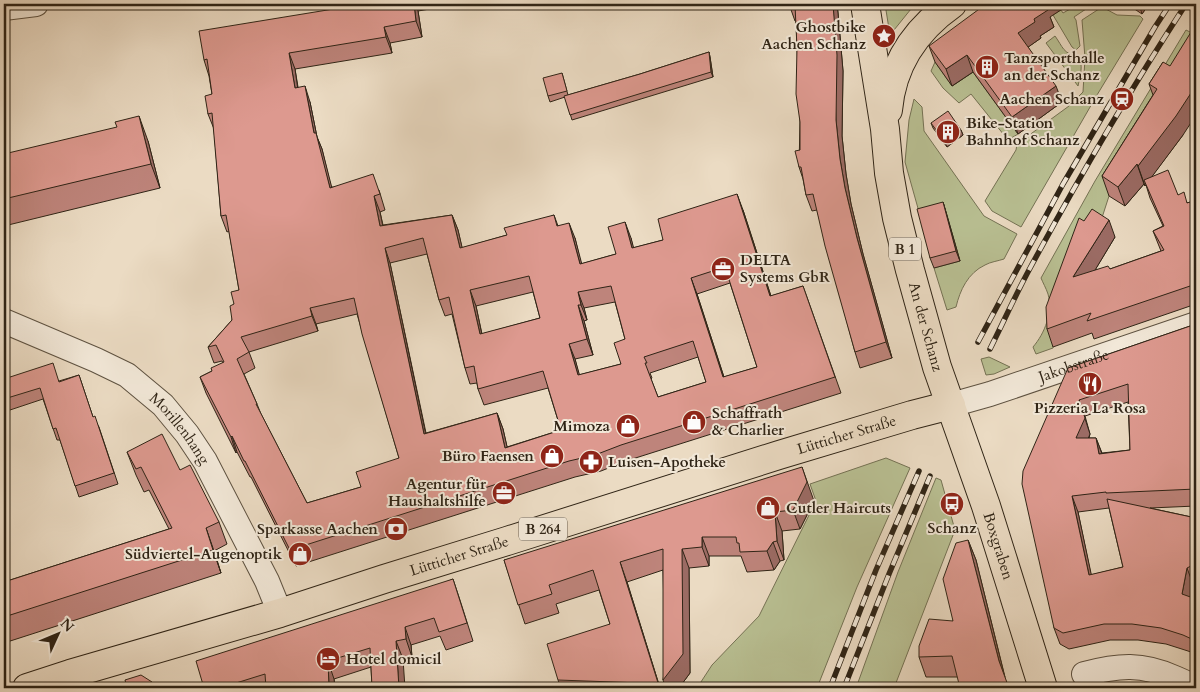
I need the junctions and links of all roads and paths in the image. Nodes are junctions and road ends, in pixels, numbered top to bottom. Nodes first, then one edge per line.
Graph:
1 (36, 4) edge
2 (865, 4) edge
3 (952, 4) edge
4 (4, 8) edge
5 (886, 129) junction
6 (4, 321) edge
7 (1196, 324) edge
8 (951, 405) junction
9 (280, 613) junction
10 (1084, 674) dead end
11 (27, 688) edge
12 (1043, 688) edge
13 (1196, 688) edge

1 - 4 street
2 - 5 main road, An der Schanz / B 1
3 - 5 main road, An der Schanz
5 - 8 main road, An der Schanz / B 1
6 - 9 street, Morillenhang
7 - 8 street, Jakobstraße
8 - 9 main road, Lütticher Straße / B 264
8 - 12 main road, Boxgraben / B 1
9 - 11 main road, Lütticher Straße / B 264
10 - 13 street

